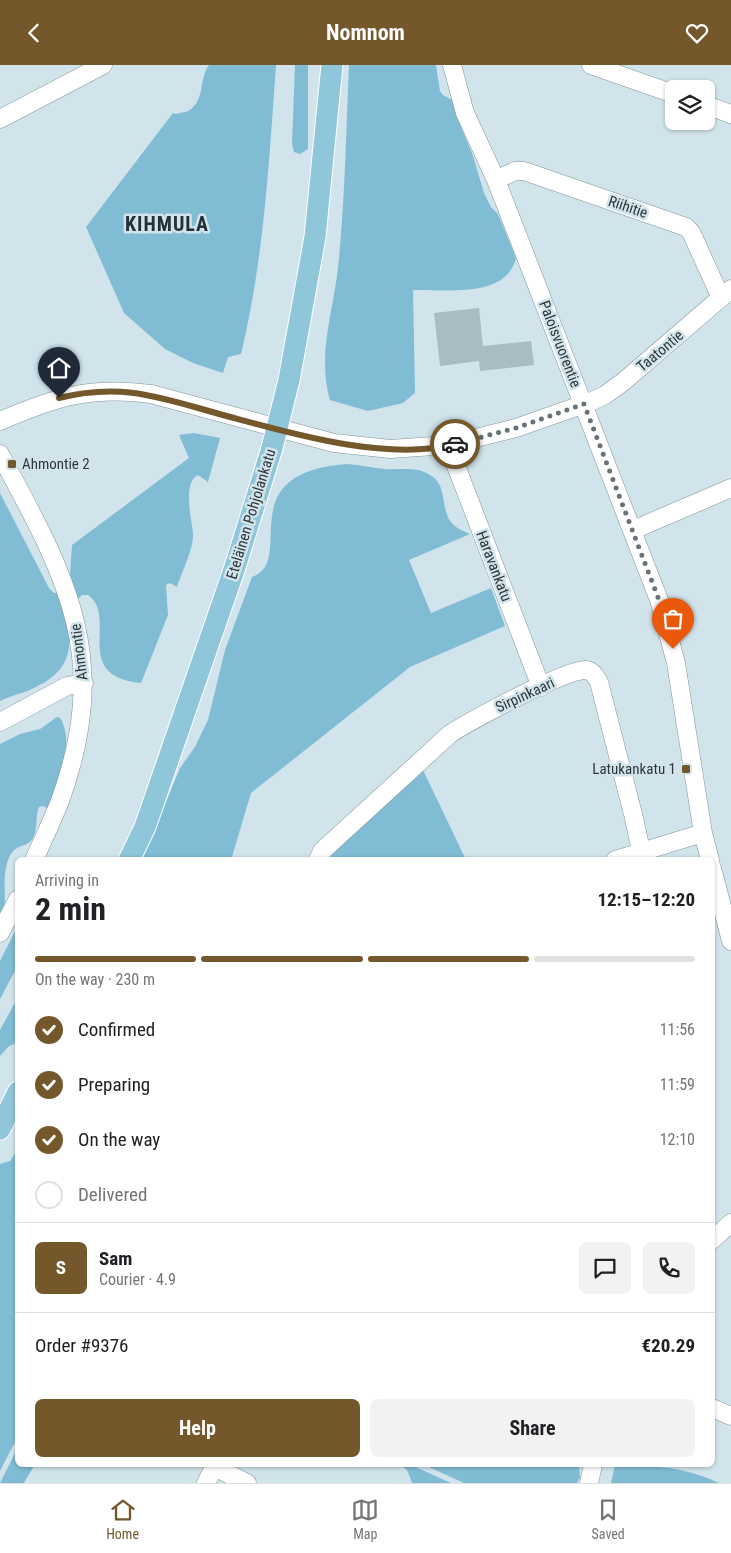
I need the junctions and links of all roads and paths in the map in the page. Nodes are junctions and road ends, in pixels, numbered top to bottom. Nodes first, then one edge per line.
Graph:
1 (103, 65) edge
2 (332, 65) edge
3 (452, 65) edge
4 (591, 65) edge
5 (665, 91) edge
6 (715, 108) edge
7 (731, 114) edge
8 (0, 119) edge
9 (496, 180) junction
10 (726, 294) edge
11 (584, 404) junction
12 (0, 421) edge
13 (448, 445) junction
14 (0, 454) edge
15 (731, 488) edge
16 (633, 530) junction
17 (84, 683) junction
18 (540, 687) junction
19 (0, 722) edge
20 (703, 833) junction
21 (642, 856) edge
22 (35, 857) edge
23 (130, 857) edge
24 (319, 857) edge
25 (709, 857) edge
26 (715, 880) edge
27 (15, 905) edge
28 (0, 933) edge
29 (731, 941) edge
30 (15, 1092) edge
31 (15, 1098) edge
32 (0, 1116) edge
33 (0, 1129) edge
34 (715, 1410) edge
35 (731, 1416) edge
36 (593, 1467) edge
37 (210, 1472) edge
38 (248, 1483) edge
39 (590, 1483) edge

1 - 8 street
2 - 23 main road, Eteläinen Pohjolankatu, bridge
3 - 9 street, Paloisvuorentie
4 - 5 street
6 - 7 street
9 - 10 street, Riihitie
9 - 11 street, Paloisvuorentie
10 - 11 street, Taatontie
11 - 13 street, Taatontie
11 - 16 street, Paloisvuorentie
12 - 13 street, Taatontie
13 - 18 street, Haravankatu
14 - 17 street, Ahmontie
15 - 16 street
16 - 20 street, Paloisvuorentie
17 - 19 street
17 - 22 street, Ahmontie
18 - 21 street, Sirpinkaari
18 - 24 street, Sirpinkaari
20 - 21 street
20 - 25 street, Paloisvuorentie
26 - 29 street
27 - 28 street
30 - 32 main road
31 - 33 main road
34 - 35 street
36 - 39 street
37 - 38 street

